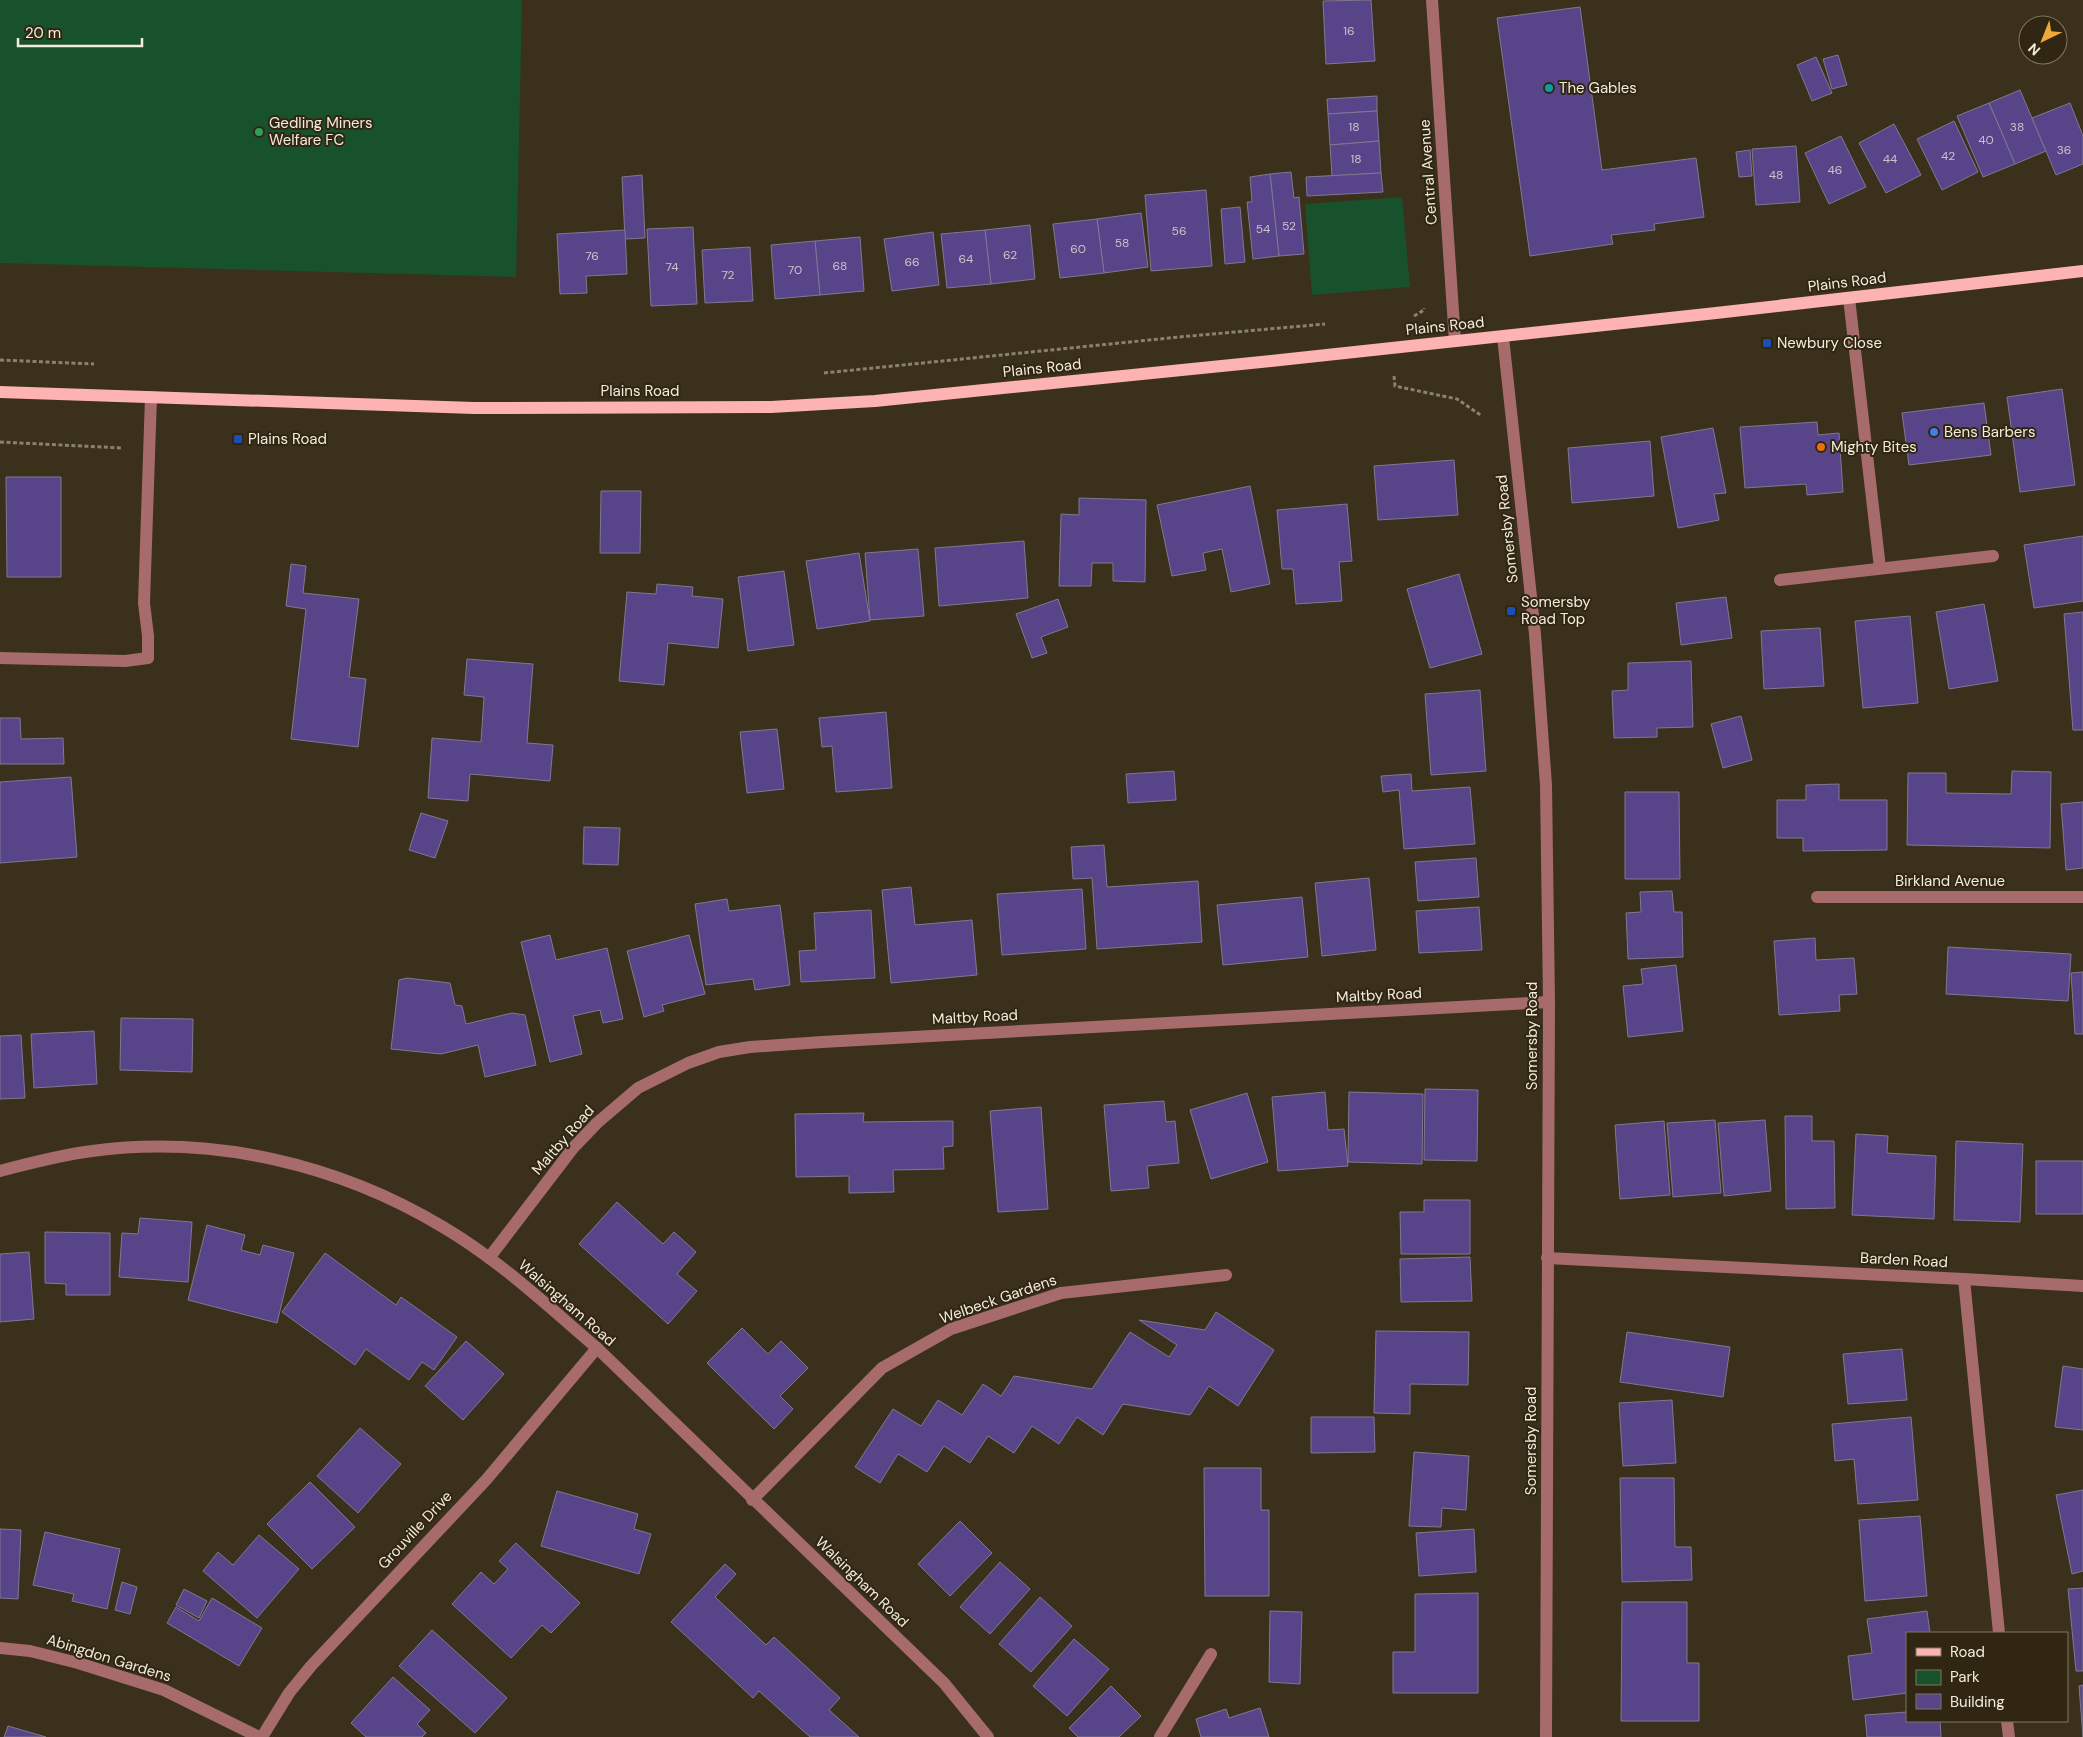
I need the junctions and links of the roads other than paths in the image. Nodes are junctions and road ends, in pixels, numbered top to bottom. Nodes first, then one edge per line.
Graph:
1 (1432, 0) edge
2 (2083, 271) edge
3 (1849, 298) junction
4 (1503, 337) junction
5 (1455, 341) junction
6 (0, 392) edge
7 (151, 396) junction
8 (1993, 556) dead end
9 (1880, 568) junction
10 (1780, 580) dead end
11 (0, 658) edge
12 (1817, 897) dead end
13 (2083, 897) edge
14 (1549, 1002) junction
15 (0, 1171) edge
16 (489, 1258) junction
17 (1548, 1258) junction
18 (1226, 1275) dead end
19 (1964, 1279) junction
20 (2083, 1286) edge
21 (597, 1348) junction
22 (752, 1500) junction
23 (1999, 1632) edge
24 (0, 1648) edge
25 (1212, 1654) dead end
26 (2007, 1722) edge
27 (261, 1737) edge
28 (988, 1737) edge
29 (1160, 1737) edge
30 (1546, 1737) edge
31 (2009, 1737) edge

1 - 5 street, Central Avenue
2 - 3 main road, Plains Road
3 - 4 main road, Plains Road
3 - 9 street
4 - 5 main road, Plains Road
4 - 14 street, Somersby Road
5 - 7 main road, Plains Road
6 - 7 main road, Plains Road
7 - 11 street
8 - 9 street
9 - 10 street
12 - 13 street, Birkland Avenue
14 - 16 street, Maltby Road
14 - 17 street, Somersby Road
15 - 16 street, Walsingham Road
16 - 21 street, Walsingham Road
17 - 19 street, Barden Road
17 - 30 street, Somersby Road
18 - 22 street, Welbeck Gardens
19 - 20 street
19 - 23 street, Barden Road
21 - 22 street, Walsingham Road
21 - 27 street, Grouville Drive
22 - 28 street, Walsingham Road
24 - 27 street, Abingdon Gardens
25 - 29 street
26 - 31 street

